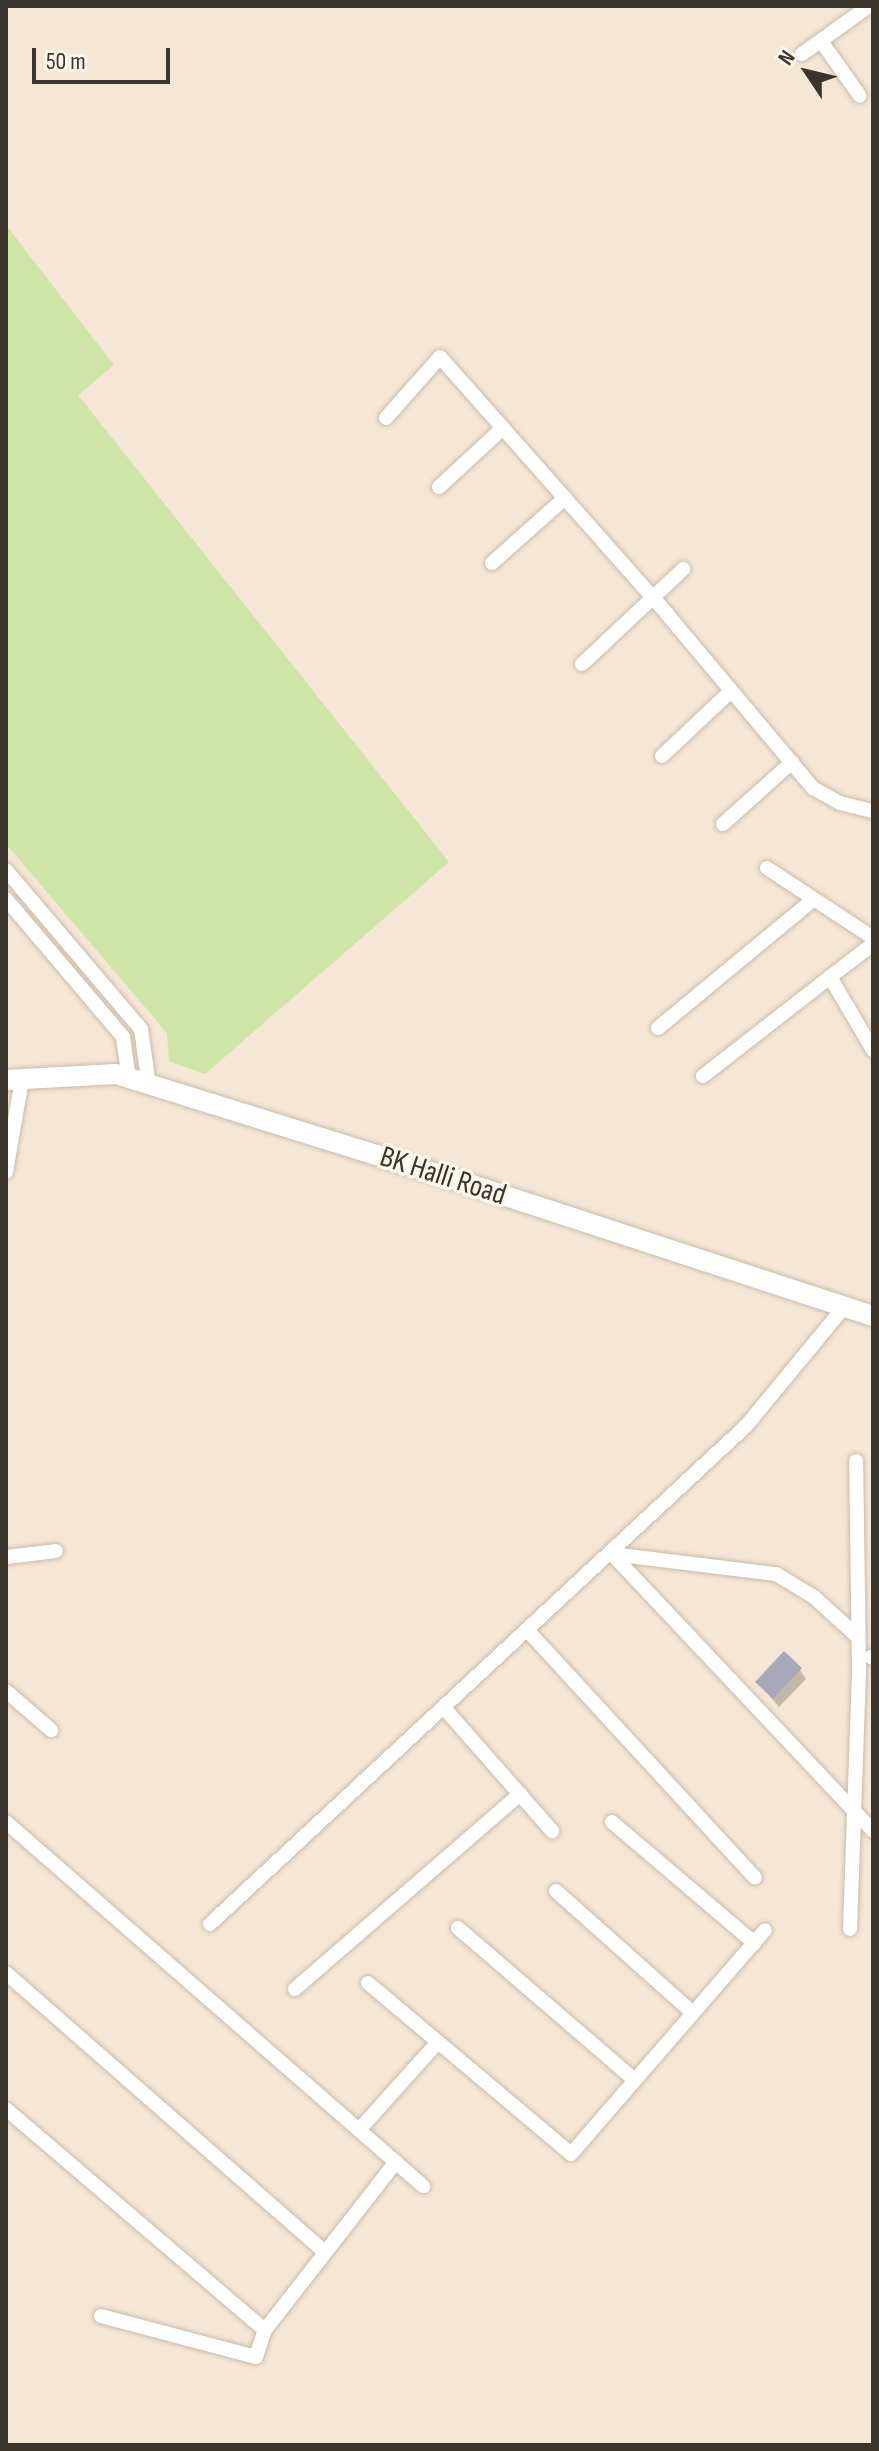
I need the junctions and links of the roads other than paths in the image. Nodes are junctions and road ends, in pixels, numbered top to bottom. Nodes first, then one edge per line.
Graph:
1 (869, 6) edge
2 (821, 41) junction
3 (802, 54) dead end
4 (860, 96) dead end
5 (386, 418) dead end
6 (503, 428) junction
7 (439, 487) dead end
8 (565, 498) junction
9 (492, 563) dead end
10 (683, 569) dead end
11 (651, 597) junction
12 (582, 664) dead end
13 (731, 691) junction
14 (662, 756) dead end
15 (792, 762) junction
16 (873, 811) edge
17 (723, 824) dead end
18 (767, 868) dead end
19 (6, 870) edge
20 (6, 899) edge
21 (814, 899) junction
22 (873, 941) edge
23 (830, 977) junction
24 (658, 1028) dead end
25 (873, 1050) edge
26 (703, 1076) dead end
27 (14, 1080) edge
28 (139, 1082) junction
29 (6, 1172) edge
30 (845, 1306) junction
31 (873, 1316) edge
32 (856, 1461) dead end
33 (56, 1551) dead end
34 (612, 1554) junction
35 (6, 1557) edge
36 (528, 1631) junction
37 (858, 1637) junction
38 (872, 1657) edge
39 (859, 1669) junction
40 (6, 1691) edge
41 (444, 1708) junction
42 (51, 1730) dead end
43 (520, 1794) junction
44 (854, 1810) junction
45 (6, 1822) edge
46 (612, 1822) dead end
47 (552, 1831) dead end
48 (873, 1831) edge
49 (755, 1878) dead end
50 (556, 1891) dead end
51 (210, 1924) dead end
52 (458, 1928) dead end
53 (850, 1929) dead end
54 (765, 1930) dead end
55 (754, 1943) junction
56 (6, 1973) edge
57 (368, 1983) dead end
58 (295, 1989) dead end
59 (693, 2013) junction
60 (438, 2042) junction
61 (635, 2080) junction
62 (6, 2109) edge
63 (359, 2130) junction
64 (396, 2162) junction
65 (423, 2186) dead end
66 (325, 2252) junction
67 (101, 2316) dead end
68 (265, 2330) junction

1 - 2 street
2 - 3 street
2 - 4 street
5 - 6 street
6 - 7 street
6 - 8 street
8 - 9 street
8 - 11 street
10 - 11 street
11 - 12 street
11 - 13 street
13 - 14 street
13 - 15 street
15 - 16 street
15 - 17 street
18 - 21 street
19 - 28 street
20 - 28 street
21 - 22 street
21 - 24 street
22 - 23 street
23 - 25 street
23 - 26 street
27 - 28 main road, BK Halli Road
27 - 29 street
28 - 30 main road, BK Halli Road
30 - 31 main road, BK Halli Road
30 - 34 street
32 - 37 street
33 - 35 street
34 - 36 street
34 - 37 street
34 - 44 street
36 - 41 street
36 - 49 street
37 - 39 street
38 - 39 street
39 - 44 street
40 - 42 street
41 - 43 street
41 - 51 street
43 - 47 street
43 - 58 street
44 - 48 street
44 - 53 street
45 - 63 street
46 - 55 street
50 - 59 street
52 - 61 street
54 - 55 street
55 - 59 street
56 - 66 street
57 - 60 street
59 - 61 street
60 - 61 street
60 - 63 street
62 - 68 street
63 - 64 street
64 - 65 street
64 - 66 street
66 - 68 street
67 - 68 street

